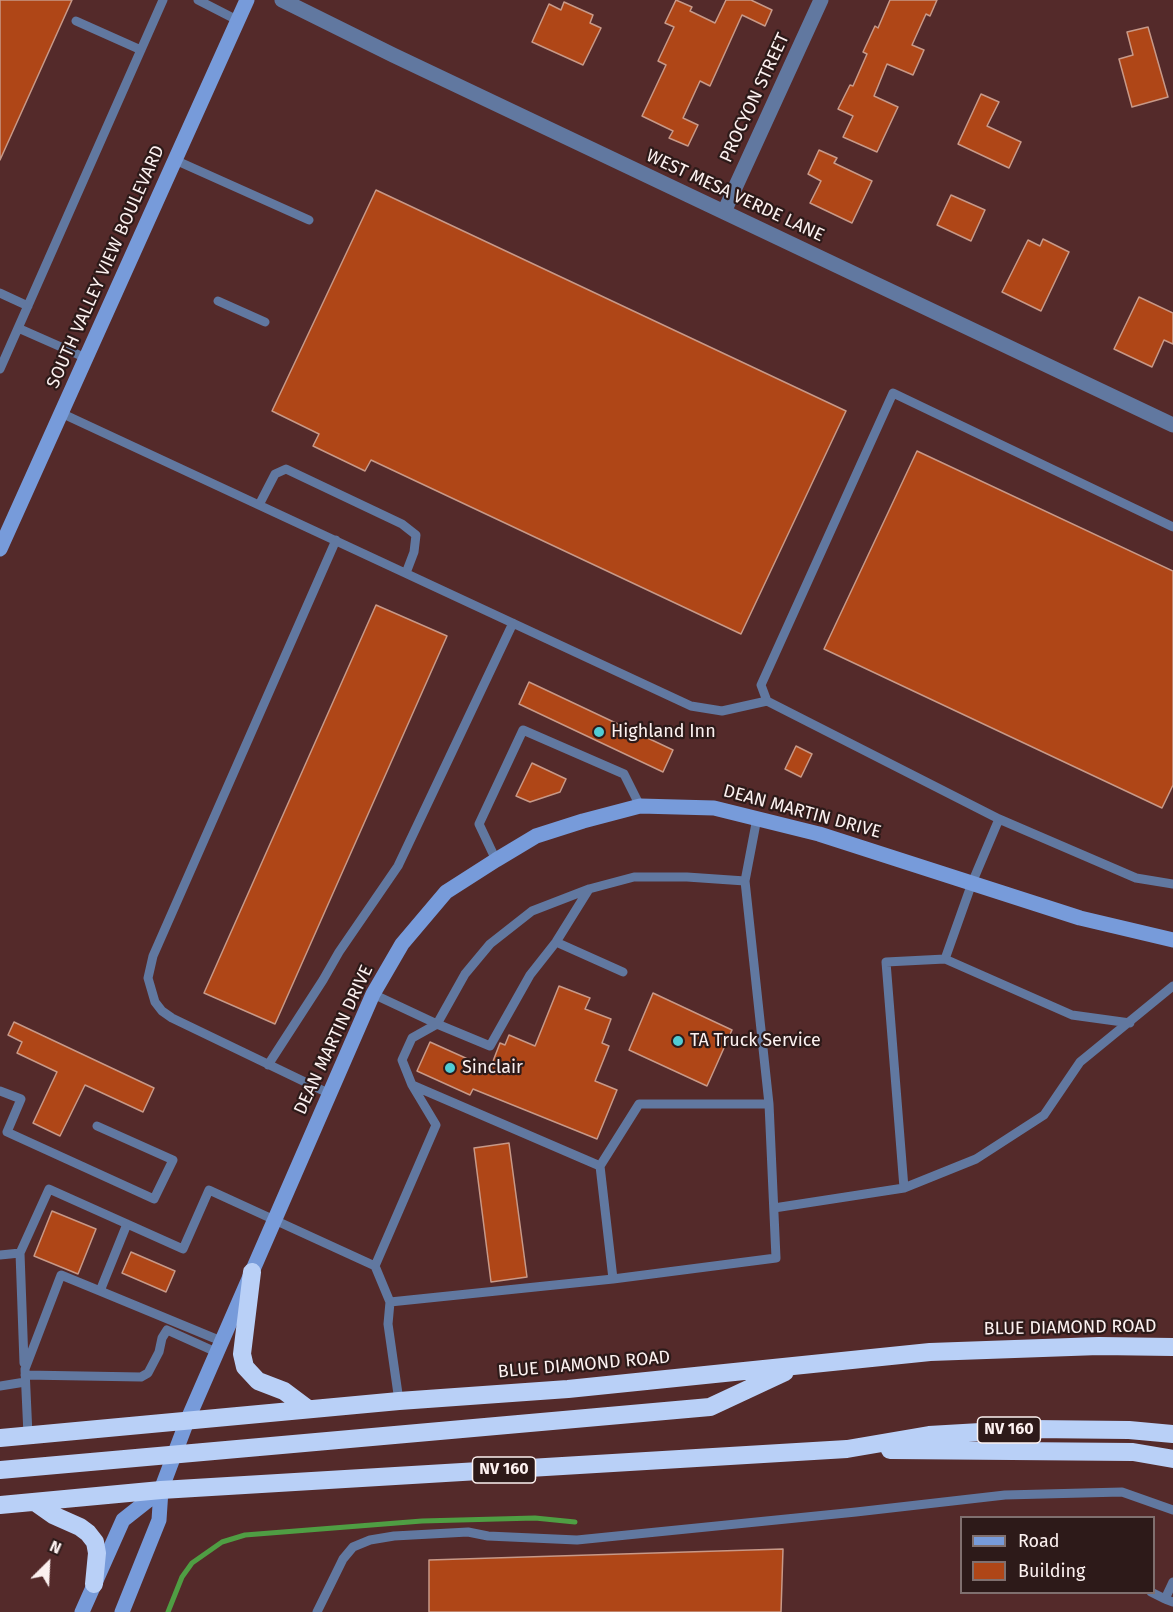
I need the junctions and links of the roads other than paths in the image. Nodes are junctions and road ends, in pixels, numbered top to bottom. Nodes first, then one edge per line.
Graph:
1 (164, 0) edge
2 (198, 0) edge
3 (247, 0) edge
4 (282, 0) edge
5 (821, 0) edge
6 (76, 21) dead end
7 (237, 21) junction
8 (141, 50) junction
9 (175, 160) junction
10 (724, 212) junction
11 (309, 220) dead end
12 (0, 293) edge
13 (218, 301) dead end
14 (28, 306) junction
15 (265, 322) dead end
16 (18, 328) junction
17 (86, 358) junction
18 (1, 363) edge
19 (61, 413) junction
20 (1173, 425) edge
21 (259, 505) junction
22 (1173, 527) edge
23 (336, 540) junction
24 (0, 549) edge
25 (406, 573) junction
26 (513, 623) junction
27 (767, 701) junction
28 (640, 806) junction
29 (757, 818) junction
30 (999, 819) junction
31 (496, 860) junction
32 (745, 881) junction
33 (972, 883) junction
34 (1173, 884) edge
35 (589, 889) junction
36 (1173, 940) edge
37 (556, 942) junction
38 (945, 959) junction
39 (623, 972) dead end
40 (1173, 986) edge
41 (373, 994) junction
42 (1130, 1023) junction
43 (437, 1024) junction
44 (268, 1065) junction
45 (412, 1085) junction
46 (0, 1091) edge
47 (330, 1094) junction
48 (769, 1104) junction
49 (97, 1126) dead end
50 (600, 1166) junction
51 (904, 1188) junction
52 (774, 1208) junction
53 (274, 1220) junction
54 (127, 1224) junction
55 (20, 1253) junction
56 (0, 1255) edge
57 (375, 1266) junction
58 (252, 1272) junction
59 (614, 1278) junction
60 (100, 1291) junction
61 (390, 1302) junction
62 (219, 1347) junction
63 (1173, 1347) edge
64 (798, 1366) junction
65 (25, 1375) junction
66 (0, 1386) edge
67 (399, 1401) junction
68 (308, 1409) junction
69 (187, 1421) junction
70 (1173, 1434) edge
71 (28, 1435) junction
72 (0, 1438) edge
73 (846, 1449) junction
74 (174, 1454) junction
75 (1173, 1459) edge
76 (0, 1470) edge
77 (161, 1490) junction
78 (36, 1503) junction
79 (0, 1505) edge
80 (1173, 1510) edge
81 (1173, 1582) edge
82 (94, 1584) junction
83 (1153, 1594) edge
84 (1169, 1601) edge
85 (82, 1612) edge
86 (122, 1612) edge
87 (317, 1612) edge

1 - 8 lane
2 - 7 lane
3 - 7 main road, SOUTH VALLEY VIEW BOULEVARD
4 - 10 street, WEST MESA VERDE LANE
5 - 10 street, PROCYON STREET
6 - 8 lane
7 - 9 main road, SOUTH VALLEY VIEW BOULEVARD
8 - 14 lane
9 - 11 lane
9 - 17 main road, SOUTH VALLEY VIEW BOULEVARD
10 - 20 street, WEST MESA VERDE LANE
12 - 14 lane
13 - 15 lane
14 - 16 lane
16 - 17 lane
16 - 18 lane
17 - 19 main road, SOUTH VALLEY VIEW BOULEVARD
19 - 21 lane
19 - 24 main road, SOUTH VALLEY VIEW BOULEVARD
21 - 23 lane
21 - 25 lane
22 - 27 lane
23 - 25 lane
23 - 44 lane
25 - 26 lane
26 - 27 lane
26 - 44 lane
27 - 30 lane
28 - 29 main road, DEAN MARTIN DRIVE
28 - 31 main road, DEAN MARTIN DRIVE
28 - 31 lane
29 - 32 lane
29 - 33 main road, DEAN MARTIN DRIVE
30 - 33 lane
30 - 34 lane
31 - 41 main road, DEAN MARTIN DRIVE
32 - 35 lane
32 - 48 lane
33 - 36 main road, DEAN MARTIN DRIVE
33 - 38 lane
35 - 37 lane
35 - 43 lane
37 - 39 lane
37 - 43 lane
38 - 42 lane
38 - 51 lane
40 - 42 lane
41 - 43 lane
41 - 47 main road, DEAN MARTIN DRIVE
42 - 51 lane
43 - 45 lane
44 - 47 lane
45 - 50 lane
45 - 57 lane
46 - 49 lane
47 - 53 main road, DEAN MARTIN DRIVE
48 - 50 lane
48 - 52 lane
50 - 59 lane
51 - 52 lane
52 - 59 lane
53 - 54 lane
53 - 57 lane
53 - 58 main road, DEAN MARTIN DRIVE
54 - 55 lane
54 - 60 lane
55 - 56 lane
55 - 65 lane
57 - 61 lane
58 - 62 main road, DEAN MARTIN DRIVE
58 - 68 highway
59 - 61 lane
60 - 62 lane
60 - 65 lane
61 - 67 lane
62 - 65 lane
62 - 69 main road, DEAN MARTIN DRIVE
63 - 64 highway, BLUE DIAMOND ROAD
64 - 67 highway, BLUE DIAMOND ROAD
64 - 74 highway
65 - 66 lane
65 - 71 lane
67 - 68 highway, BLUE DIAMOND ROAD
68 - 69 highway, BLUE DIAMOND ROAD
69 - 71 highway, BLUE DIAMOND ROAD
69 - 74 main road, DEAN MARTIN DRIVE
70 - 73 highway, NV 160
71 - 72 highway, BLUE DIAMOND ROAD
73 - 75 highway
73 - 77 highway, NV 160
74 - 76 highway
74 - 77 main road, DEAN MARTIN DRIVE
77 - 78 highway, NV 160
77 - 82 main road
77 - 86 main road, DEAN MARTIN DRIVE
78 - 79 highway, NV 160
78 - 82 highway
80 - 87 lane
81 - 84 lane
82 - 85 main road
83 - 84 lane

